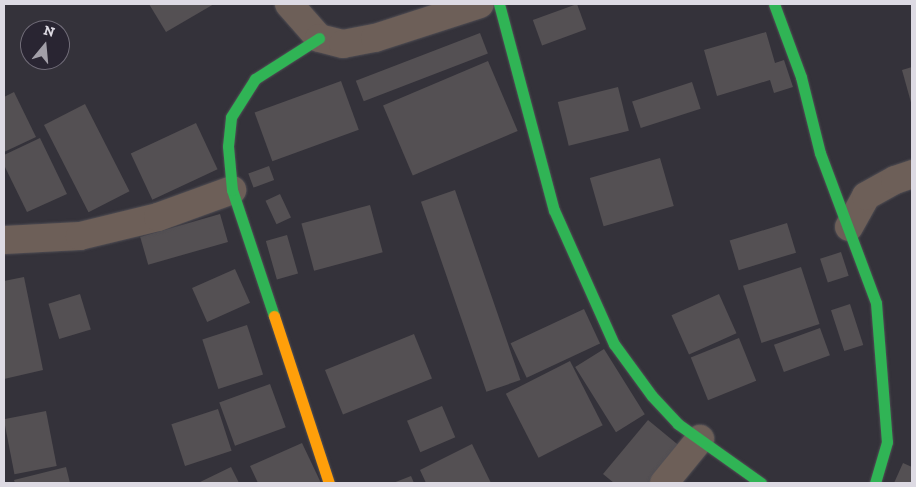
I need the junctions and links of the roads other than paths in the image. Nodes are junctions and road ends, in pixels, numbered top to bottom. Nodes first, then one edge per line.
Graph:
1 (289, 4) edge
2 (480, 4) edge
3 (499, 4) edge
4 (774, 4) edge
5 (319, 38) junction
6 (912, 174) edge
7 (232, 190) junction
8 (849, 227) junction
9 (4, 240) edge
10 (700, 439) junction
11 (329, 483) edge
12 (664, 483) edge
13 (761, 483) edge
14 (875, 483) edge

1 - 5 street
2 - 5 street
3 - 10 street
4 - 8 street
5 - 7 street
6 - 8 street
7 - 9 street
7 - 11 street
8 - 14 street
10 - 12 street
10 - 13 street

